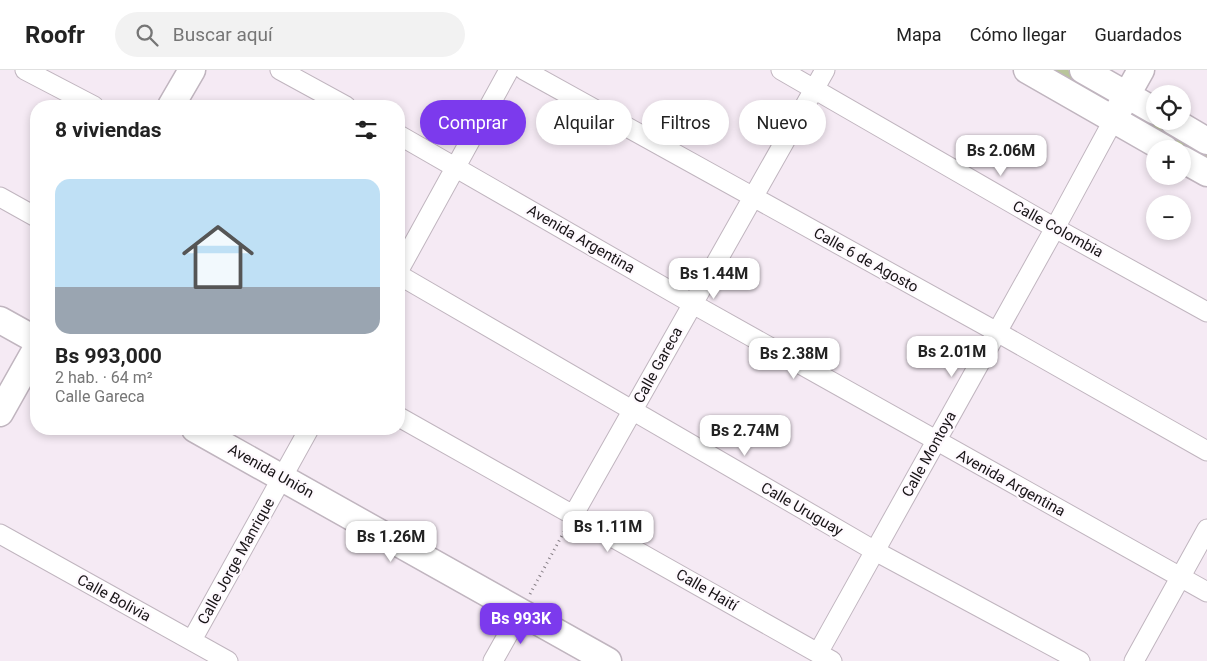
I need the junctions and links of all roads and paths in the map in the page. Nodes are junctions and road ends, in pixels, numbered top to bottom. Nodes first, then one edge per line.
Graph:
1 (25, 70) edge
2 (192, 70) edge
3 (280, 70) edge
4 (509, 70) edge
5 (524, 70) edge
6 (780, 70) edge
7 (825, 70) edge
8 (1027, 70) edge
9 (1083, 70) edge
10 (1141, 70) edge
11 (814, 89) junction
12 (1127, 95) junction
13 (82, 100) edge
14 (174, 100) edge
15 (335, 100) edge
16 (1146, 106) edge
17 (1114, 120) junction
18 (1188, 130) edge
19 (405, 138) edge
20 (1149, 140) edge
21 (1207, 141) edge
22 (1191, 164) edge
23 (455, 166) junction
24 (1207, 173) edge
25 (0, 197) edge
26 (753, 197) junction
27 (30, 214) edge
28 (1055, 228) junction
29 (405, 259) edge
30 (405, 279) edge
31 (693, 304) junction
32 (1207, 312) edge
33 (0, 320) edge
34 (997, 332) junction
35 (30, 337) edge
36 (30, 360) edge
37 (632, 411) junction
38 (0, 413) edge
39 (405, 420) edge
40 (206, 435) edge
41 (307, 435) edge
42 (936, 441) junction
43 (1207, 451) edge
44 (282, 478) junction
45 (574, 514) junction
46 (1207, 529) edge
47 (0, 534) edge
48 (875, 551) junction
49 (1180, 577) junction
50 (1207, 592) edge
51 (520, 612) junction
52 (192, 640) junction
53 (825, 657) edge
54 (228, 661) edge
55 (493, 661) edge
56 (608, 661) edge
57 (1080, 661) edge
58 (1134, 661) edge

1 - 13 street
2 - 14 street
3 - 15 street
4 - 23 street
5 - 26 street, Calle 6 de Agosto
6 - 11 street, Calle Colombia
7 - 11 street, Calle Gareca
8 - 17 street
9 - 12 street
10 - 12 street, Calle Montoya
11 - 26 street, Calle Gareca
11 - 28 street, Calle Colombia
12 - 16 street
12 - 17 street, Calle Montoya
17 - 20 street
17 - 28 street, Calle Montoya
18 - 21 street
19 - 23 street, Avenida Argentina
22 - 24 street
23 - 29 street
23 - 31 street, Avenida Argentina
25 - 27 street
26 - 31 street, Calle Gareca
26 - 34 street, Calle 6 de Agosto
28 - 32 street, Calle Colombia
28 - 34 street, Calle Montoya
30 - 37 street, Calle Uruguay
31 - 37 street, Calle Gareca
31 - 42 street, Avenida Argentina
33 - 35 street
34 - 42 street, Calle Montoya
34 - 43 street, Calle 6 de Agosto
36 - 38 street
37 - 45 street, Calle Gareca
37 - 48 street, Calle Uruguay
39 - 45 street, Calle Haití
40 - 44 street, Avenida Unión
41 - 44 street, Calle Jorge Manrique
42 - 48 street, Calle Montoya
42 - 49 street, Avenida Argentina
44 - 51 street, Avenida Unión
44 - 52 street, Calle Jorge Manrique
45 - 51 path
45 - 53 street, Calle Haití
46 - 49 street
47 - 52 street, Calle Bolivia
48 - 53 street, Calle Montoya
48 - 57 street, Calle Uruguay
49 - 50 street, Avenida Argentina
49 - 58 street
51 - 55 street
51 - 56 street, Avenida Unión
52 - 54 street, Calle Bolivia

